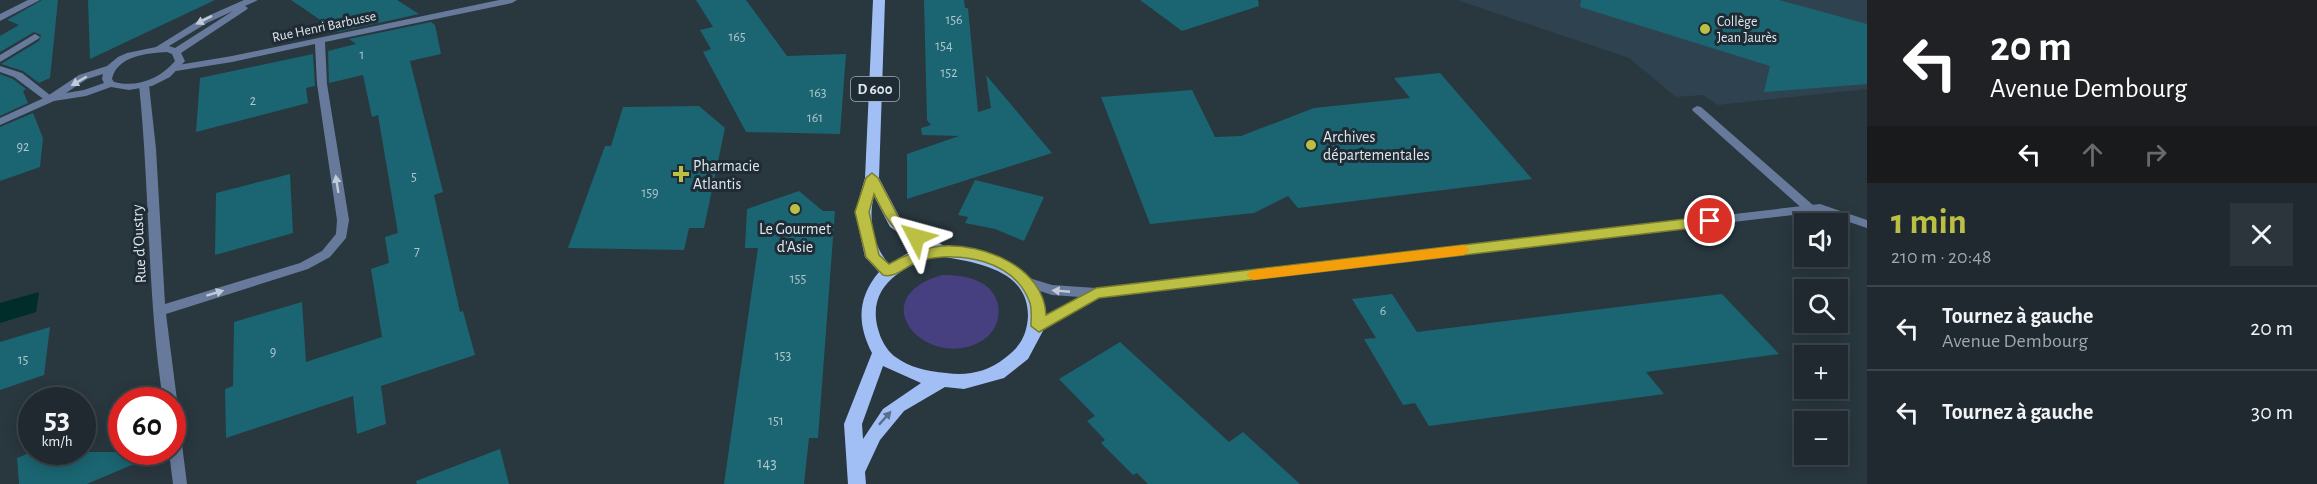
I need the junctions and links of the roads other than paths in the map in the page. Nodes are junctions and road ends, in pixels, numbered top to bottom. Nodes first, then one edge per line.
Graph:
1 (35, 0) edge
2 (254, 0) edge
3 (512, 0) edge
4 (879, 0) edge
5 (0, 18) edge
6 (35, 37) dead end
7 (320, 41) junction
8 (159, 49) junction
9 (176, 52) junction
10 (0, 59) edge
11 (111, 68) junction
12 (176, 68) junction
13 (0, 69) edge
14 (110, 84) junction
15 (144, 85) junction
16 (50, 99) junction
17 (1696, 109) dead end
18 (0, 122) edge
19 (872, 178) junction
20 (1810, 209) junction
21 (1867, 224) edge
22 (940, 251) junction
23 (888, 272) junction
24 (1026, 282) junction
25 (1096, 293) junction
26 (159, 311) junction
27 (1039, 326) junction
28 (880, 352) junction
29 (939, 382) junction
30 (168, 387) edge
31 (178, 465) edge
32 (858, 477) edge
33 (180, 484) edge

1 - 5 street
2 -> 8 street
2 - 9 street
3 - 7 street, Rue Henri Barbusse
4 - 19 main road, D 600
6 - 10 street
7 - 12 street, Rue Henri Barbusse
26 -> 7 street
8 - 9 street
8 - 11 street
9 - 12 street
11 - 14 street
11 -> 16 street
12 - 15 street, Rue Henri Barbusse
13 - 16 street
14 - 15 street
14 - 16 street
15 - 26 street, Rue d'Oustry
16 - 18 street
17 - 20 street
19 - 22 main road, D 600
19 - 23 main road, D 600
20 - 21 street
20 - 25 street
22 - 23 main road
22 - 24 main road
23 - 28 main road
25 -> 24 street
24 - 27 main road
25 - 27 street
26 - 30 street, Rue d'Oustry
27 - 29 main road
28 - 29 main road
28 - 32 main road
32 -> 29 main road
31 - 33 street

